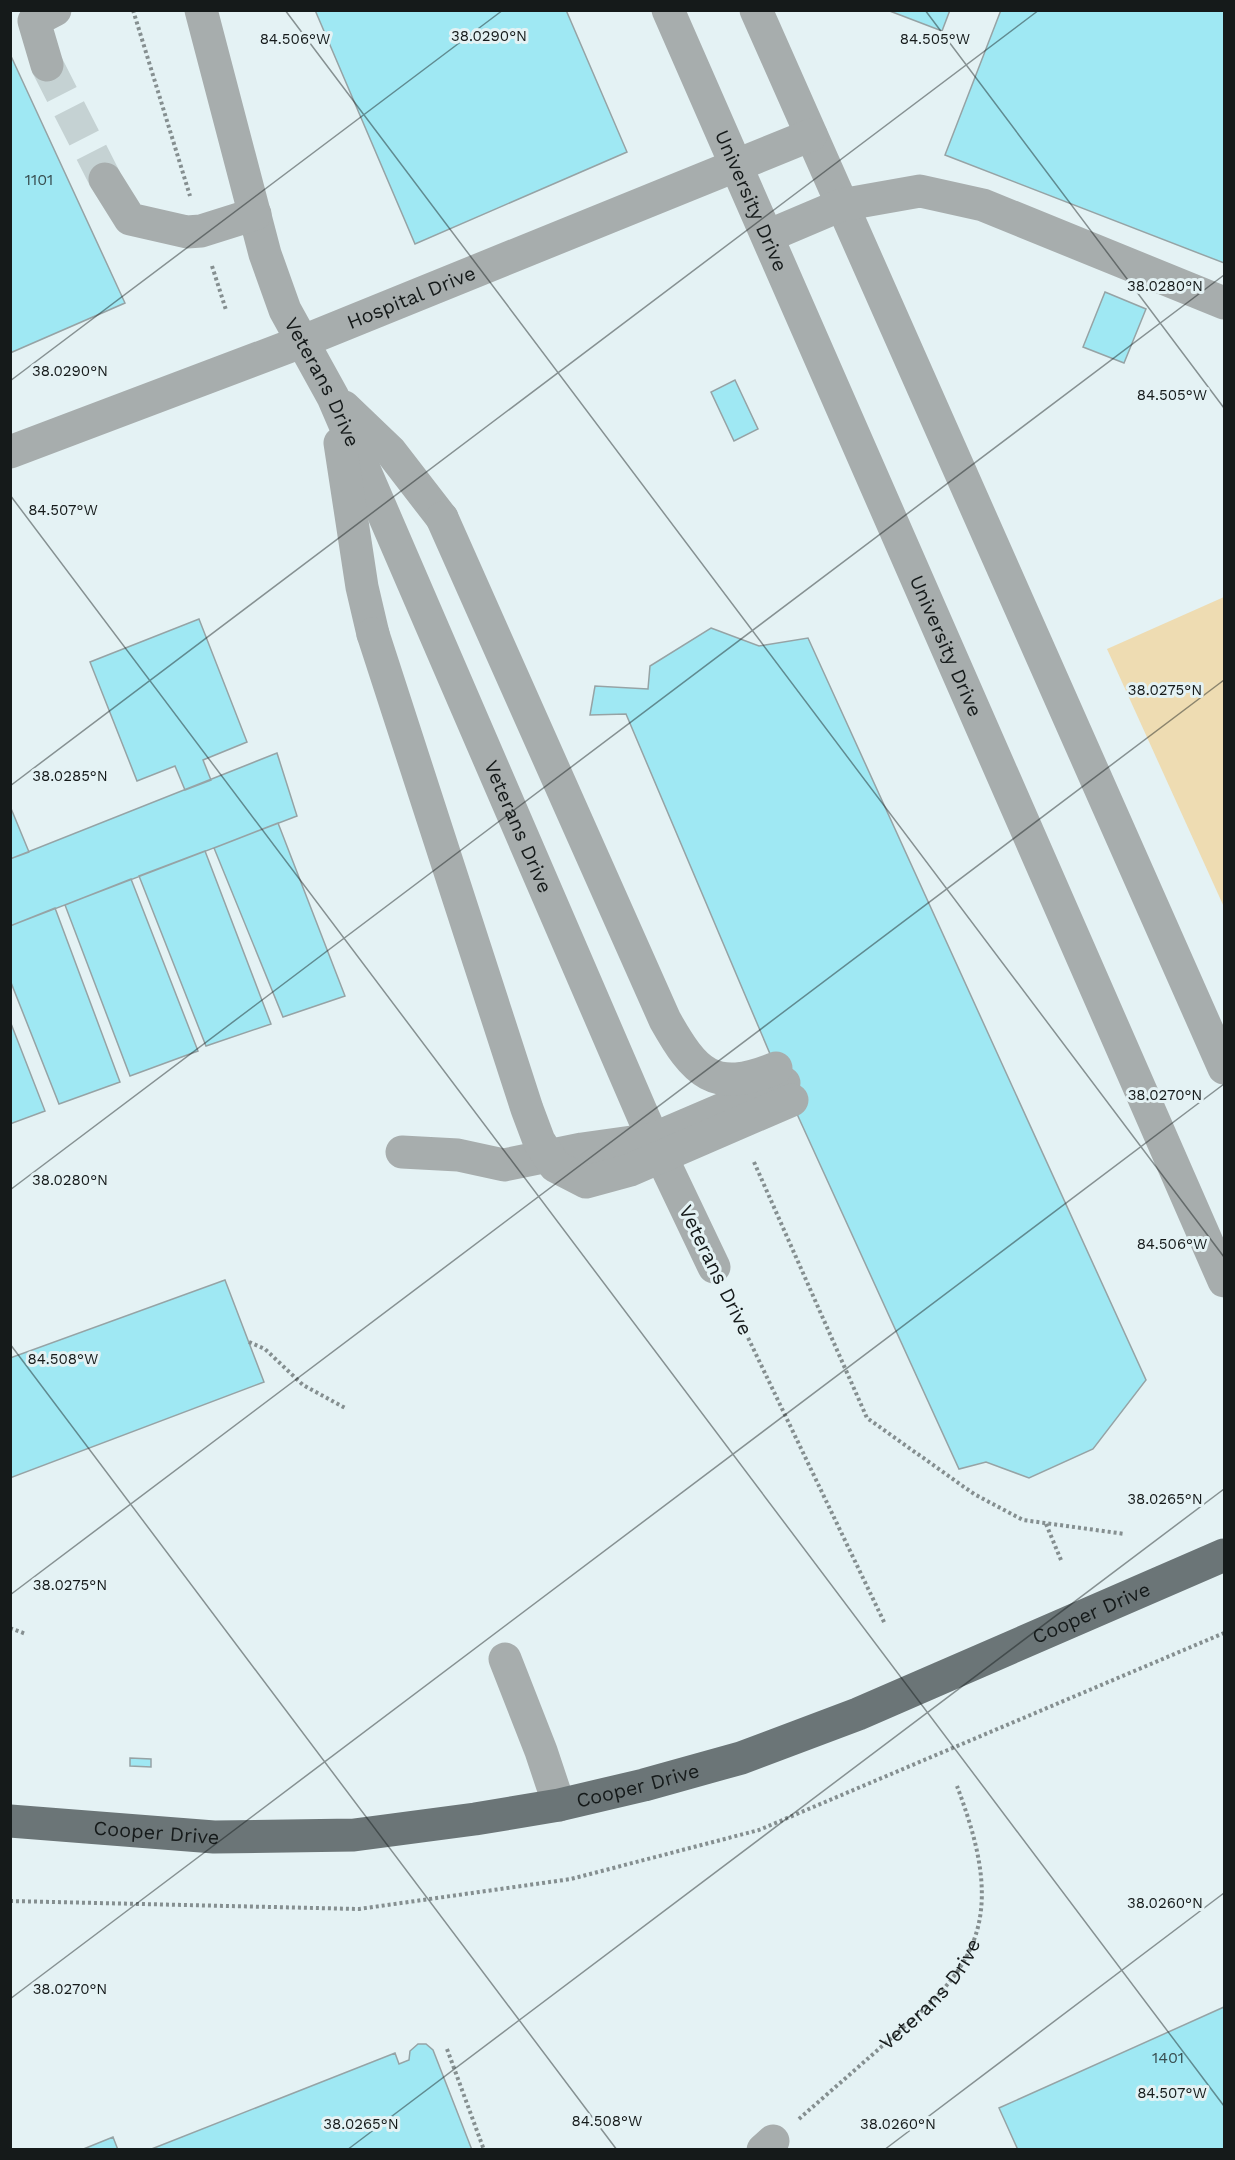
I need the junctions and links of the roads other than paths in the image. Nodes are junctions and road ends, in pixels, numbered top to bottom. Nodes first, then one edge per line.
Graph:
1 (55, 10) edge
2 (201, 10) edge
3 (668, 10) edge
4 (756, 10) edge
5 (47, 65) tunnel mouth
6 (811, 135) junction
7 (737, 166) junction
8 (105, 179) tunnel mouth
9 (842, 205) junction
10 (255, 214) junction
11 (768, 236) junction
12 (1224, 303) edge
13 (301, 342) junction
14 (333, 397) junction
15 (10, 452) edge
16 (1224, 1068) edge
17 (784, 1084) junction
18 (653, 1139) junction
19 (402, 1152) dead end
20 (714, 1267) road end
21 (1224, 1281) edge
22 (1224, 1555) edge
23 (505, 1659) dead end
24 (559, 1805) junction
25 (10, 1821) edge

1 - 5 street
2 - 10 street, Veterans Drive
3 - 7 street, University Drive
4 - 6 street
6 - 7 street, Hospital Drive
6 - 9 street
7 - 11 street, University Drive
7 - 13 street, Hospital Drive
8 - 10 street
9 - 11 street
9 - 12 street
9 - 16 street
10 - 13 street, Veterans Drive
11 - 21 street, University Drive
13 - 14 street, Veterans Drive
13 - 15 street, Hospital Drive
14 - 17 street, bridge
14 - 17 street, bridge
14 - 18 street, Veterans Drive
17 - 18 street
18 - 19 street
18 - 20 street, Veterans Drive
22 - 24 main road, Cooper Drive
23 - 24 street
24 - 25 main road, Cooper Drive

